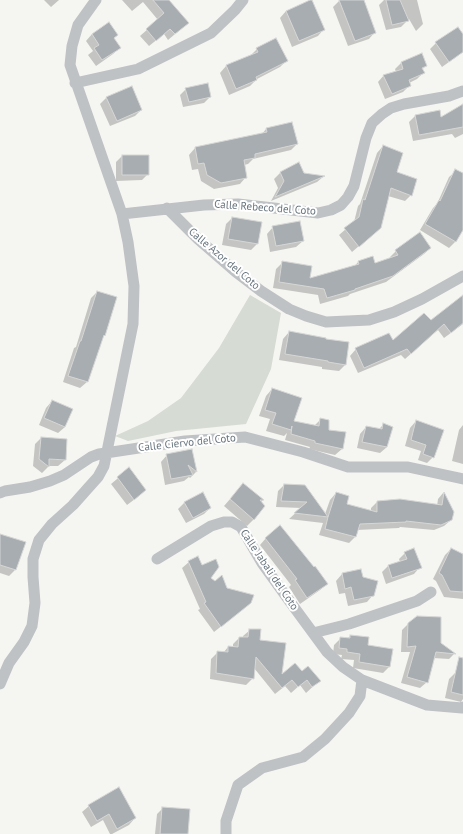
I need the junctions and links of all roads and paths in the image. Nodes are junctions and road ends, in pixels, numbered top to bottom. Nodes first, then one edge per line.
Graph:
1 (96, 0) edge
2 (243, 0) edge
3 (76, 83) junction
4 (463, 91) edge
5 (167, 208) junction
6 (122, 214) junction
7 (463, 276) edge
8 (106, 452) junction
9 (463, 479) edge
10 (0, 493) edge
11 (157, 559) dead end
12 (431, 592) dead end
13 (313, 632) junction
14 (362, 680) junction
15 (0, 684) edge
16 (463, 707) edge
17 (226, 834) edge

1 - 3 street
2 - 3 street
3 - 6 street
4 - 5 street, Calle Rebeco del Coto
5 - 6 street, Calle Rebeco del Coto
5 - 7 street, Calle Azor del Coto
6 - 8 street
8 - 9 street, Calle Ciervo del Coto
8 - 10 street, Calle Ciervo del Coto
8 - 15 street
11 - 13 street, Calle Jabali del Coto
12 - 13 street
13 - 14 street, Calle Jabali del Coto
14 - 16 street, Calle Jabali del Coto
14 - 17 street

